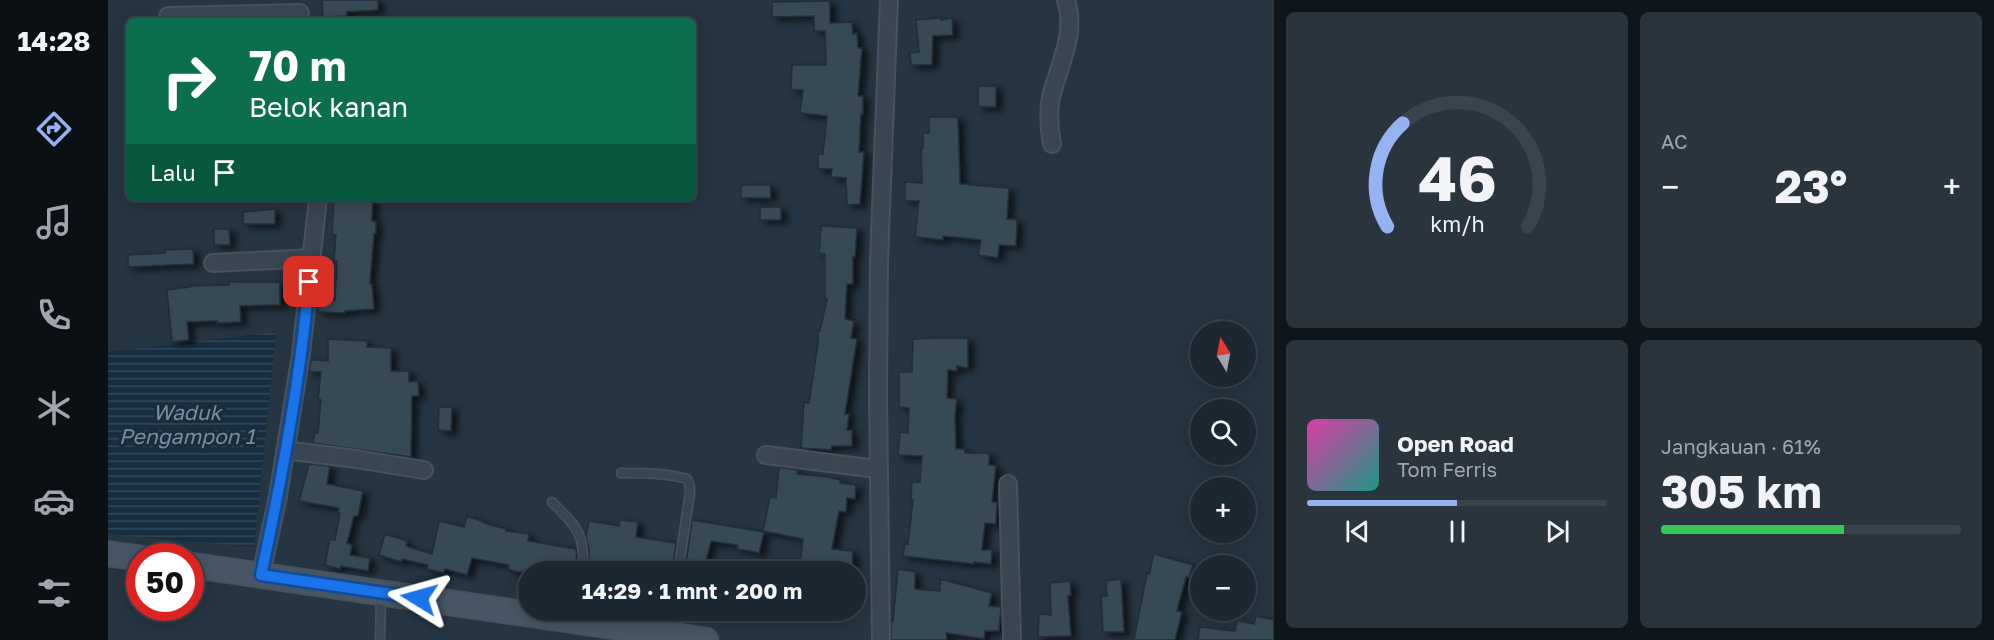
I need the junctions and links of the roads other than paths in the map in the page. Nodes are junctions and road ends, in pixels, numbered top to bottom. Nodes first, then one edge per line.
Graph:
1 (889, 0) edge
2 (1066, 0) edge
3 (299, 11) edge
4 (168, 16) dead end
5 (1052, 144) dead end
6 (318, 201) edge
7 (312, 258) junction
8 (213, 263) dead end
9 (285, 450) junction
10 (766, 455) dead end
11 (877, 469) junction
12 (424, 470) dead end
13 (621, 474) dead end
14 (1008, 484) dead end
15 (552, 502) dead end
16 (108, 554) edge
17 (126, 556) edge
18 (584, 561) edge
19 (680, 561) edge
20 (204, 567) edge
21 (261, 575) junction
22 (381, 593) junction
23 (518, 609) edge
24 (601, 621) edge
25 (669, 621) edge
26 (667, 635) junction
27 (380, 640) edge
28 (706, 640) edge
29 (881, 640) edge
30 (1012, 640) edge

1 - 11 street
2 - 5 street
3 - 4 street
6 - 7 street
7 - 8 street
7 - 9 street
9 - 12 street
9 - 21 street
10 - 11 street
11 - 29 street
13 - 19 lane
14 - 30 street
15 - 18 lane
16 - 17 main road
20 - 21 main road
21 - 22 main road
22 - 23 main road
22 - 27 lane
24 - 26 main road
25 - 26 lane
26 - 28 main road

